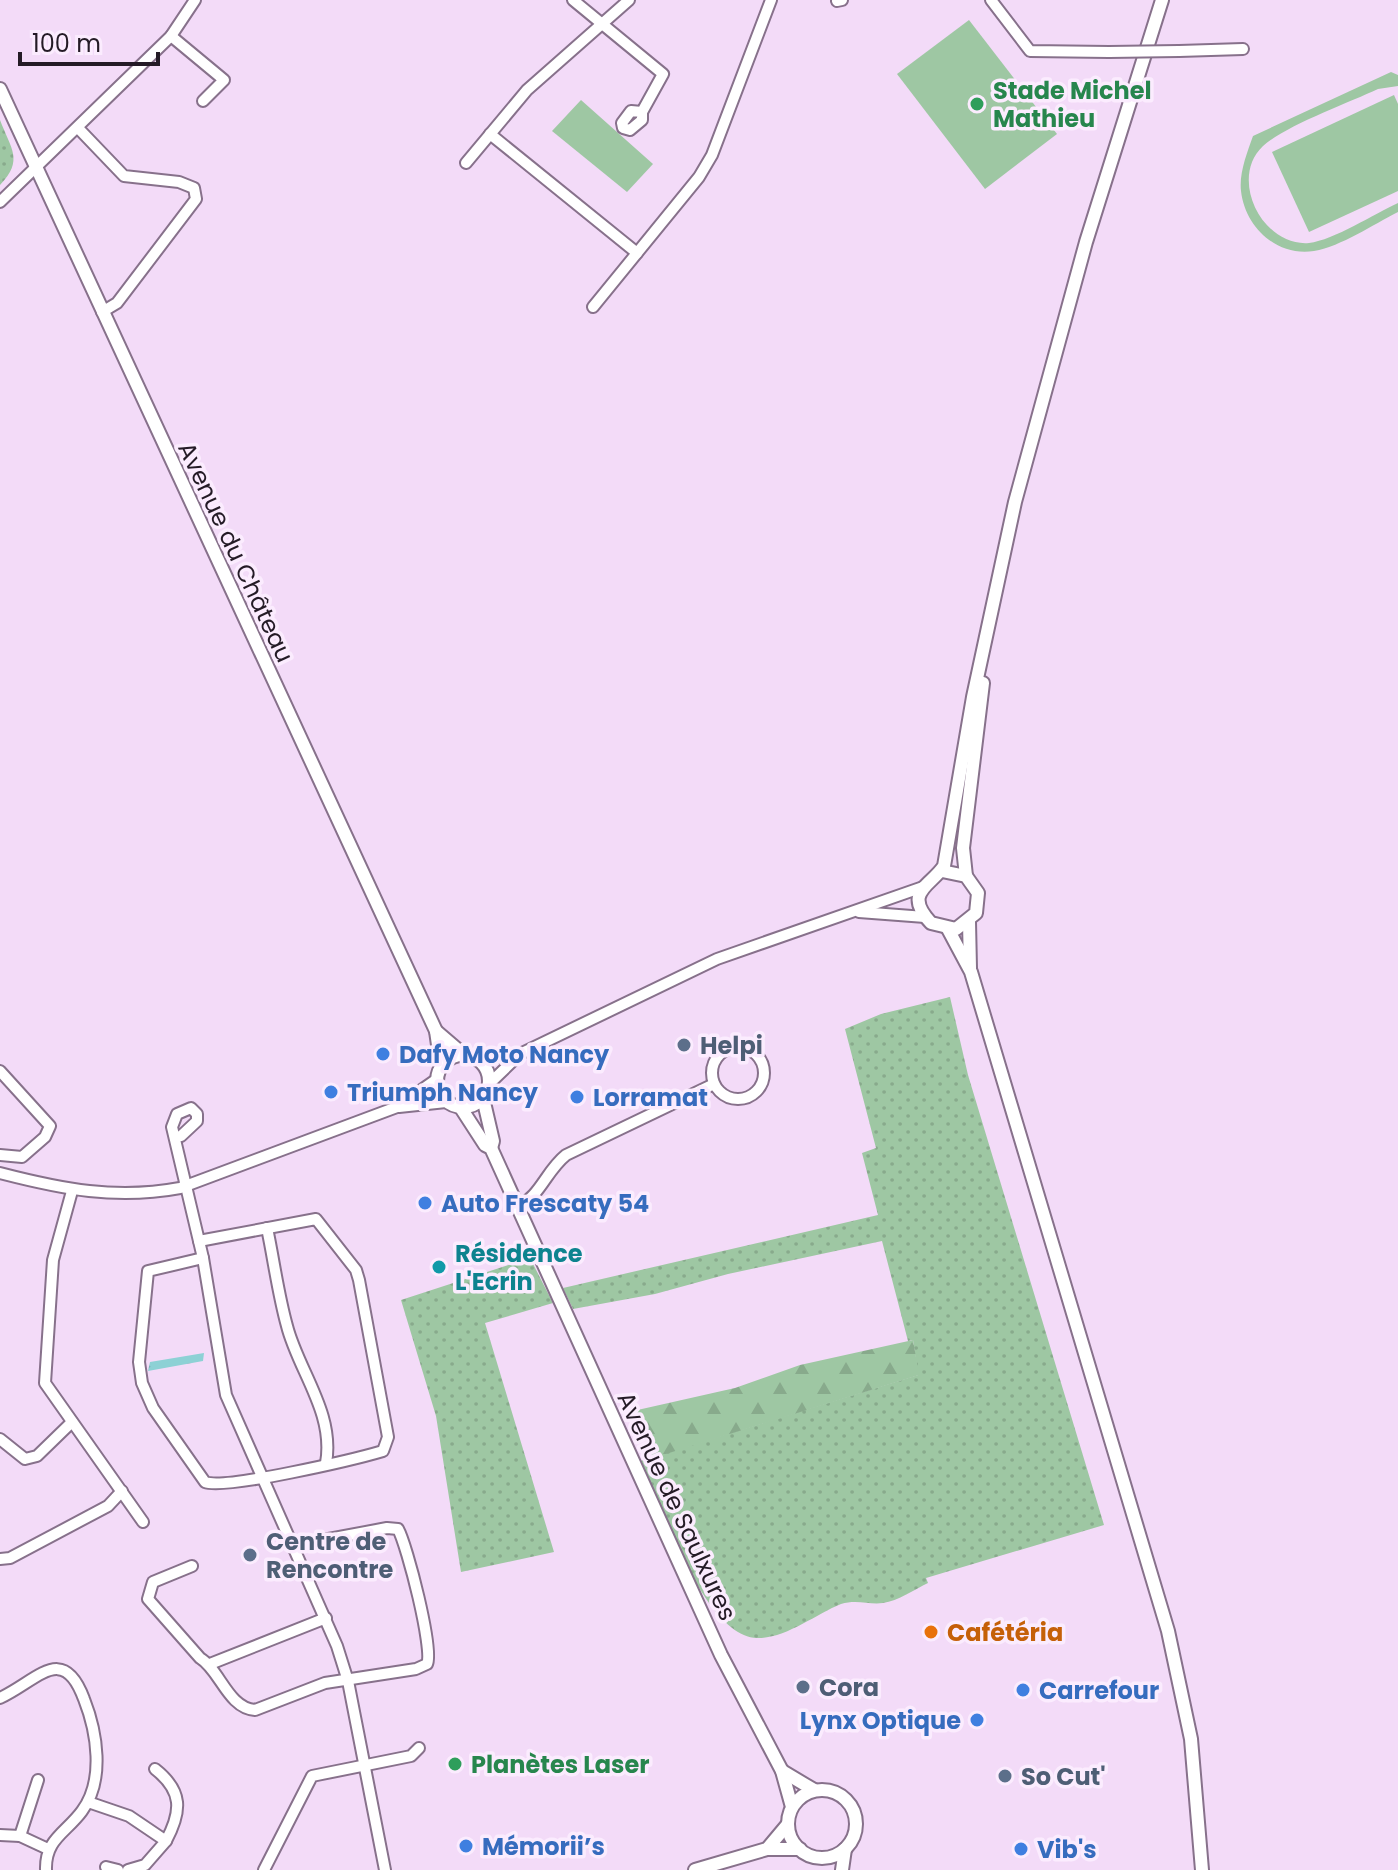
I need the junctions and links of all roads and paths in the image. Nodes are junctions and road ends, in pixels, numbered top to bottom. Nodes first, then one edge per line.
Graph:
1 (195, 0) edge
2 (573, 0) edge
3 (629, 0) edge
4 (771, 0) edge
5 (991, 0) edge
6 (1162, 0) edge
7 (603, 26) junction
8 (171, 36) junction
9 (1243, 49) dead end
10 (0, 89) edge
11 (203, 101) dead end
12 (642, 112) dead end
13 (78, 128) junction
14 (490, 134) junction
15 (466, 163) dead end
16 (36, 168) junction
17 (0, 202) edge
18 (637, 253) junction
19 (593, 307) dead end
20 (102, 312) junction
21 (985, 651) junction
22 (942, 871) junction
23 (966, 876) junction
24 (923, 887) junction
25 (853, 912) junction
26 (925, 917) junction
27 (969, 922) junction
28 (948, 929) junction
29 (971, 972) junction
30 (436, 1031) junction
31 (522, 1053) junction
32 (464, 1055) junction
33 (478, 1060) junction
34 (0, 1071) edge
35 (439, 1073) junction
36 (489, 1084) junction
37 (714, 1084) junction
38 (483, 1098) junction
39 (446, 1102) junction
40 (397, 1107) junction
41 (461, 1108) junction
42 (175, 1137) dead end
43 (491, 1148) junction
44 (0, 1155) edge
45 (0, 1173) edge
46 (188, 1186) junction
47 (72, 1191) junction
48 (518, 1207) junction
49 (267, 1228) junction
50 (199, 1241) junction
51 (203, 1258) junction
52 (72, 1422) junction
53 (0, 1439) edge
54 (326, 1463) junction
55 (262, 1477) junction
56 (122, 1491) junction
57 (143, 1522) dead end
58 (295, 1550) junction
59 (0, 1559) edge
60 (192, 1566) dead end
61 (326, 1618) junction
62 (210, 1664) junction
63 (348, 1681) junction
64 (0, 1698) edge
65 (419, 1748) dead end
66 (363, 1765) junction
67 (155, 1769) dead end
68 (782, 1771) junction
69 (38, 1780) dead end
70 (814, 1790) junction
71 (88, 1802) junction
72 (792, 1807) junction
73 (788, 1824) junction
74 (0, 1835) edge
75 (20, 1836) junction
76 (166, 1841) junction
77 (48, 1849) junction
78 (767, 1849) junction
79 (800, 1849) junction
80 (845, 1849) junction
81 (814, 1857) junction
82 (106, 1867) dead end
83 (707, 1869) edge
84 (46, 1870) edge
85 (118, 1870) edge
86 (128, 1870) edge
87 (264, 1870) edge
88 (385, 1870) edge
89 (695, 1870) edge
90 (827, 1870) edge
91 (842, 1870) edge
92 (1202, 1870) edge

1 - 8 street
2 - 7 street
3 - 7 street
4 - 18 street
5 - 9 street, bridge
6 - 21 main road
7 - 12 street
7 - 14 street
8 - 11 street
8 - 13 street
10 - 16 main road, Avenue du Château
13 - 16 street
13 - 20 street
14 - 15 street
14 - 18 street
16 - 17 street
16 - 20 main road, Avenue du Château
18 - 19 street
20 - 30 main road, Avenue du Château
21 - 22 main road
21 - 23 main road
22 - 23 main road
22 - 24 main road
23 - 27 main road
24 - 25 street
24 - 26 main road
25 - 26 street
25 - 31 street
26 - 28 main road
27 - 28 main road
27 - 29 main road
28 - 29 main road
29 - 92 main road
30 - 32 main road, Avenue du Château
30 - 35 main road, Avenue du Château
31 - 33 street
31 - 36 street
32 - 33 main road
32 - 35 main road
33 - 36 main road
34 - 44 street
35 - 39 main road
35 - 40 street
36 - 38 main road
37 - 37 street
37 - 48 street
38 - 41 main road
38 - 43 main road
39 - 40 street
39 - 41 main road
40 - 46 street
41 - 43 main road
42 - 46 street
43 - 48 main road
45 - 47 street
46 - 47 street
46 - 50 street
47 - 52 street
48 - 68 main road, Avenue de Saulxures
49 - 50 street
49 - 54 street
49 - 54 street
50 - 51 street
51 - 55 street
51 - 55 street
52 - 53 street
52 - 56 street
54 - 55 street
55 - 58 street
56 - 57 street
56 - 59 street
58 - 61 street
58 - 63 street
60 - 62 street
61 - 62 street
61 - 63 street
62 - 63 street
63 - 66 street
64 - 71 street
65 - 66 street
66 - 87 street
66 - 88 street
67 - 76 street
68 - 70 main road
68 - 72 main road
69 - 75 street
70 - 72 main road
70 - 80 main road
71 - 76 street
71 - 77 street
72 - 73 main road
73 - 78 main road
73 - 79 main road
74 - 75 street
75 - 77 street
76 - 86 street
77 - 84 street
78 - 79 main road
78 - 83 main road
79 - 81 main road
80 - 81 main road
80 - 91 main road
81 - 90 main road
82 - 85 street
83 - 89 main road

